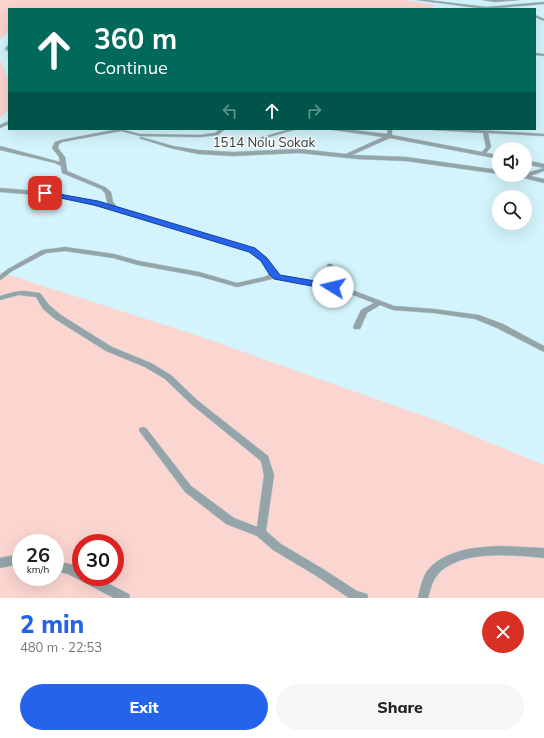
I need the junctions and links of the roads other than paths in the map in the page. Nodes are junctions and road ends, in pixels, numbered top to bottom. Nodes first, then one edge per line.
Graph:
1 (419, 0) edge
2 (485, 0) edge
3 (517, 0) edge
4 (544, 3) edge
5 (522, 6) junction
6 (515, 8) edge
7 (222, 130) edge
8 (291, 130) edge
9 (341, 130) edge
10 (390, 130) edge
11 (466, 130) edge
12 (128, 132) junction
13 (485, 132) junction
14 (544, 135) edge
15 (389, 136) junction
16 (262, 138) dead end
17 (461, 145) dead end
18 (0, 148) edge
19 (456, 149) junction
20 (483, 154) junction
21 (346, 156) junction
22 (492, 156) edge
23 (532, 163) edge
24 (62, 165) junction
25 (544, 166) edge
26 (544, 169) edge
27 (492, 171) edge
28 (532, 173) edge
29 (532, 178) edge
30 (544, 181) edge
31 (0, 190) edge
32 (116, 209) junction
33 (330, 265) dead end
34 (274, 275) junction
35 (0, 278) edge
36 (333, 287) junction
37 (0, 298) edge
38 (380, 302) junction
39 (357, 326) dead end
40 (544, 349) edge
41 (143, 430) dead end
42 (261, 533) junction
43 (544, 553) edge
44 (12, 562) edge
45 (0, 563) edge
46 (102, 586) edge
47 (125, 598) edge
48 (363, 598) edge
49 (423, 598) edge

1 - 5 street
2 - 3 street
4 - 5 street
5 - 6 street
7 - 12 street, 1514 Nolu Sokak
8 - 16 street
9 - 15 street
10 - 15 street
11 - 13 street
12 - 21 street, 1514 Nolu Sokak
12 - 24 street
13 - 14 street
13 - 20 street
15 - 19 street
15 - 21 street
17 - 19 street
18 - 24 street
19 - 20 street
20 - 22 street
21 - 27 street, 1514 Nolu Sokak
23 - 25 street
24 - 32 street
26 - 28 street
29 - 30 street
31 - 32 street
32 - 34 street
33 - 36 street
34 - 35 street
34 - 36 street
36 - 38 street
37 - 42 street
38 - 39 street
38 - 40 street
41 - 42 street
42 - 48 street
43 - 49 street
44 - 45 street
46 - 47 street

